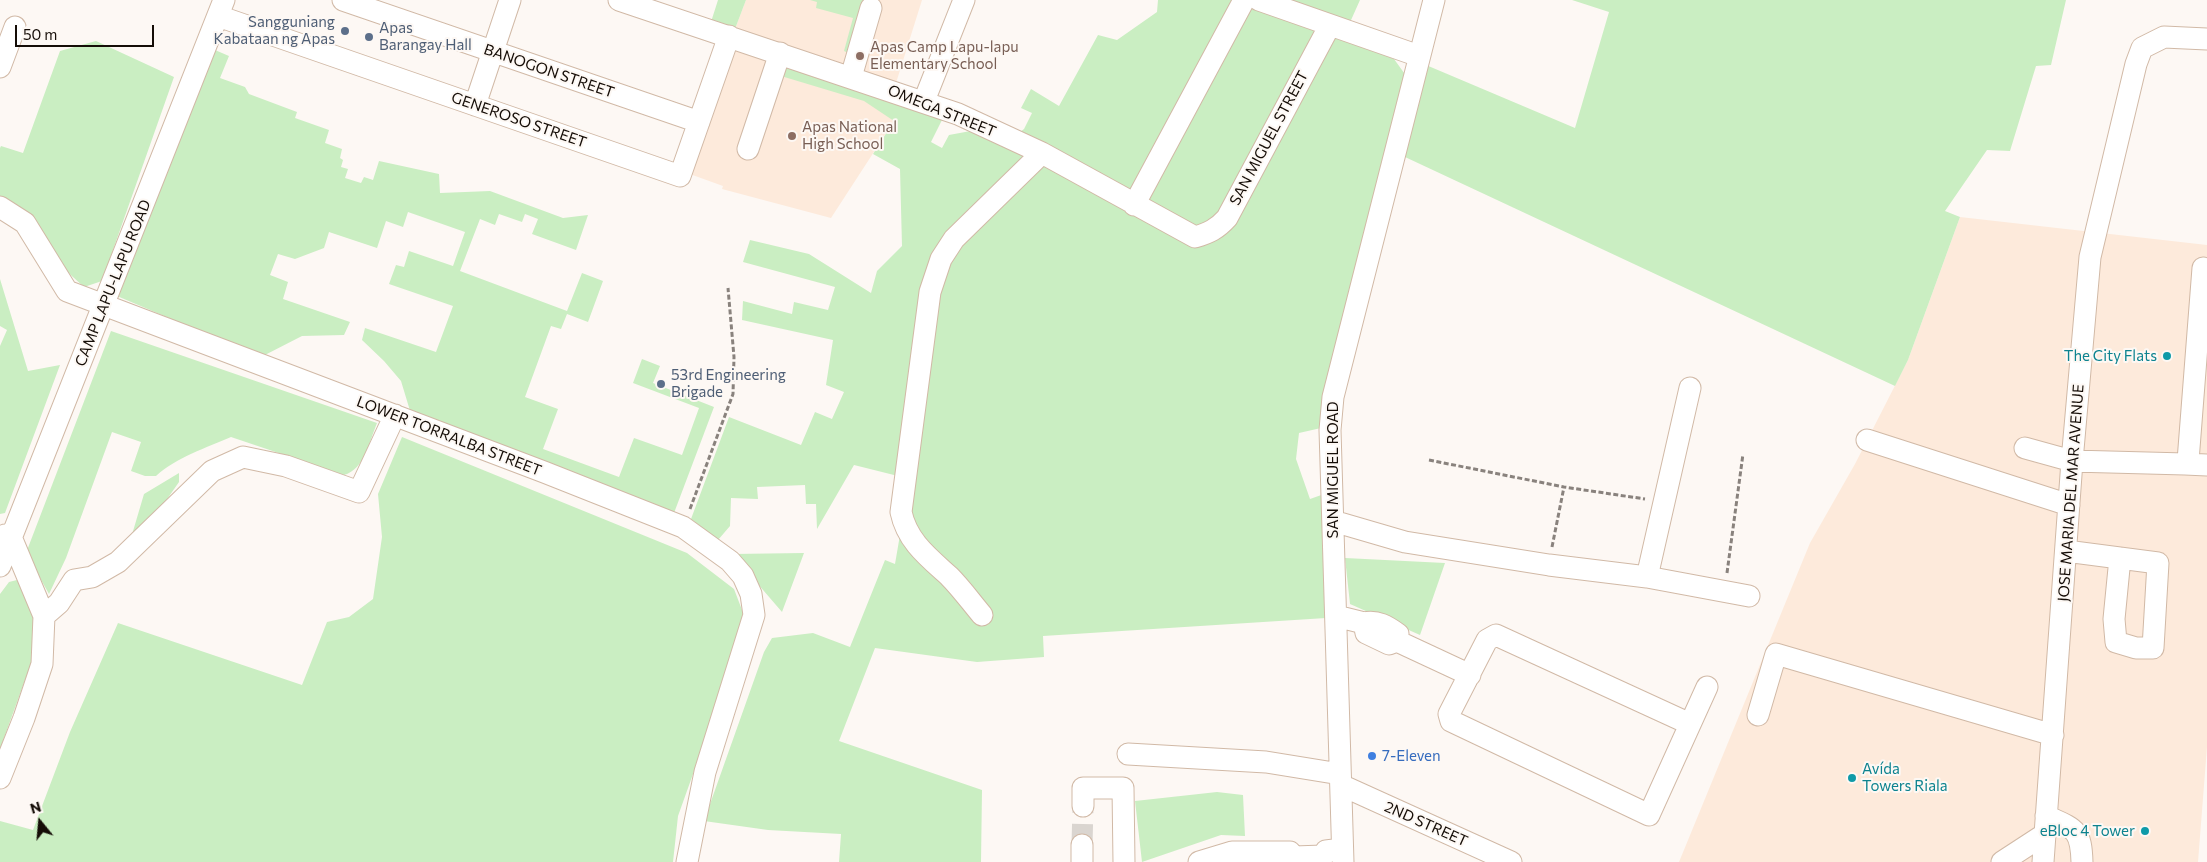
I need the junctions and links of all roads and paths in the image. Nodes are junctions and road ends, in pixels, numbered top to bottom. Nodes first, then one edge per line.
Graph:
1 (343, 0) edge
2 (510, 0) edge
3 (619, 0) edge
4 (964, 0) edge
5 (1244, 0) edge
6 (1259, 0) edge
7 (1434, 0) edge
8 (221, 8) edge
9 (871, 8) dead end
10 (1330, 25) junction
11 (15, 27) dead end
12 (729, 36) junction
13 (2207, 39) edge
14 (493, 51) junction
15 (780, 53) junction
16 (1419, 56) junction
17 (0, 67) edge
18 (851, 77) junction
19 (924, 101) junction
20 (475, 105) junction
21 (699, 122) junction
22 (748, 149) dead end
23 (1042, 152) junction
24 (1134, 205) junction
25 (0, 207) edge
26 (1195, 236) joint
27 (2203, 268) dead end
28 (728, 288) dead end
29 (105, 304) junction
30 (1690, 388) dead end
31 (395, 415) junction
32 (1867, 440) dead end
33 (2025, 448) dead end
34 (1742, 454) dead end
35 (1429, 460) dead end
36 (2072, 461) junction
37 (2185, 464) junction
38 (2207, 465) edge
39 (1564, 486) junction
40 (1662, 502) junction
41 (2069, 506) junction
42 (1333, 521) junction
43 (683, 527) junction
44 (6, 535) edge
45 (2066, 551) junction
46 (2120, 558) dead end
47 (1549, 565) junction
48 (0, 566) edge
49 (1647, 577) junction
50 (1725, 592) junction
51 (1749, 596) dead end
52 (982, 614) dead end
53 (44, 616) junction
54 (1336, 616) junction
55 (1470, 675) junction
56 (1707, 686) dead end
57 (1758, 715) dead end
58 (1690, 724) junction
59 (2053, 735) junction
60 (1128, 754) dead end
61 (0, 778) edge
62 (1340, 779) junction
63 (1083, 806) tunnel mouth
64 (2046, 825) junction
65 (1337, 854) edge
66 (687, 862) edge
67 (1124, 862) edge
68 (1199, 862) edge
69 (1511, 862) edge
70 (2002, 862) edge
71 (2043, 862) edge
72 (2082, 862) edge

1 - 14 street, BANOGON STREET
2 - 14 street
3 - 12 street, OMEGA STREET
4 - 19 street
5 - 24 street
6 - 10 street
7 - 16 street, SAN MIGUEL ROAD
8 - 20 street, GENEROSO STREET
8 - 29 street, CAMP LAPU-LAPU ROAD
9 - 18 street
10 - 16 street
10 - 26 street, SAN MIGUEL STREET
11 - 17 street
12 - 15 street, OMEGA STREET
12 - 21 street, GENEROSO STREET
13 - 36 street, JOSE MARIA DEL MAR AVENUE
14 - 20 street
14 - 21 street, BANOGON STREET
15 - 18 street, OMEGA STREET
15 - 22 street
16 - 42 street, SAN MIGUEL ROAD
18 - 19 street, OMEGA STREET
19 - 23 street, OMEGA STREET
20 - 21 street, GENEROSO STREET
23 - 24 street, OMEGA STREET
23 - 52 street
24 - 26 street, OMEGA STREET
25 - 29 street, LOWER TORRALBA STREET
27 - 37 street
28 - 43 path
29 - 31 street, LOWER TORRALBA STREET
29 - 44 street, CAMP LAPU-LAPU ROAD
30 - 40 street
31 - 43 street, LOWER TORRALBA STREET
31 - 53 street
32 - 41 street
33 - 36 street
34 - 50 path
35 - 39 path
36 - 37 street
36 - 41 street, JOSE MARIA DEL MAR AVENUE
37 - 38 street
39 - 40 path
39 - 47 path
40 - 49 street
41 - 45 street, JOSE MARIA DEL MAR AVENUE
42 - 47 street
42 - 54 street, SAN MIGUEL ROAD
43 - 66 street, LOWER TORRALBA STREET
44 - 48 street, CAMP LAPU-LAPU ROAD
44 - 53 street
45 - 46 street
45 - 59 street, JOSE MARIA DEL MAR AVENUE
47 - 49 street
49 - 50 street
50 - 51 street
53 - 61 street
54 - 55 street
54 - 62 street, SAN MIGUEL ROAD
55 - 58 street
55 - 58 street
56 - 58 street
57 - 59 street
59 - 64 street, JOSE MARIA DEL MAR AVENUE
60 - 62 street, 2ND STREET
62 - 65 street, SAN MIGUEL ROAD
62 - 69 street, 2ND STREET
63 - 67 street
64 - 70 street
64 - 71 street, JOSE MARIA DEL MAR AVENUE
64 - 72 street
65 - 68 street

